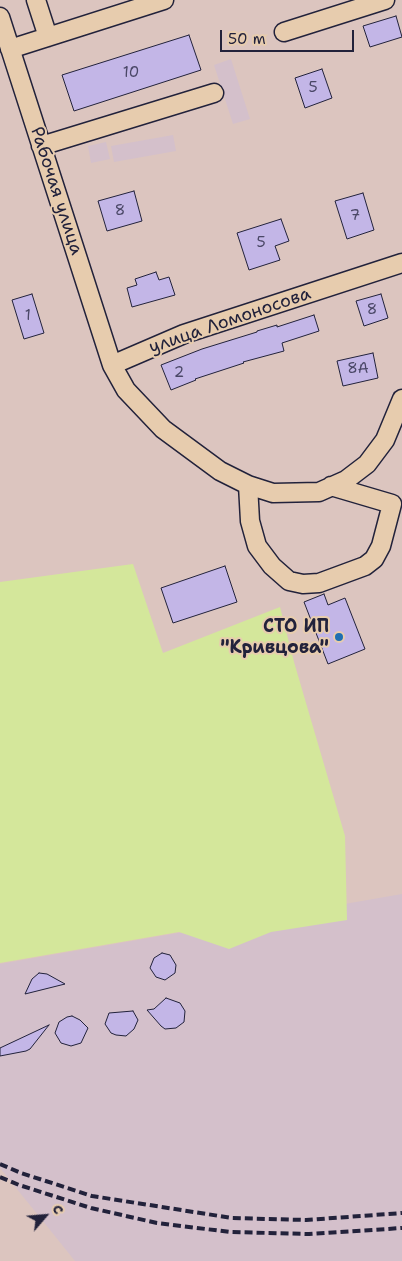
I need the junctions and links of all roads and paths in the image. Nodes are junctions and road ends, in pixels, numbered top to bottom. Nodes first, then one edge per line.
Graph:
1 (36, 0) edge
2 (164, 0) edge
3 (385, 0) edge
4 (0, 17) edge
5 (284, 32) dead end
6 (48, 37) junction
7 (10, 49) junction
8 (214, 93) dead end
9 (41, 146) junction
10 (402, 262) edge
11 (112, 365) junction
12 (402, 399) edge
13 (248, 485) junction
14 (331, 486) junction
15 (397, 505) edge

1 - 6 street
2 - 6 street
3 - 5 street
4 - 7 street, Рабочая улица
6 - 7 street
7 - 9 street, Рабочая улица
8 - 9 street
9 - 11 street, Рабочая улица
10 - 11 street, улица Ломоносова
11 - 13 street
12 - 14 street
13 - 14 street
13 - 15 street
14 - 15 street

